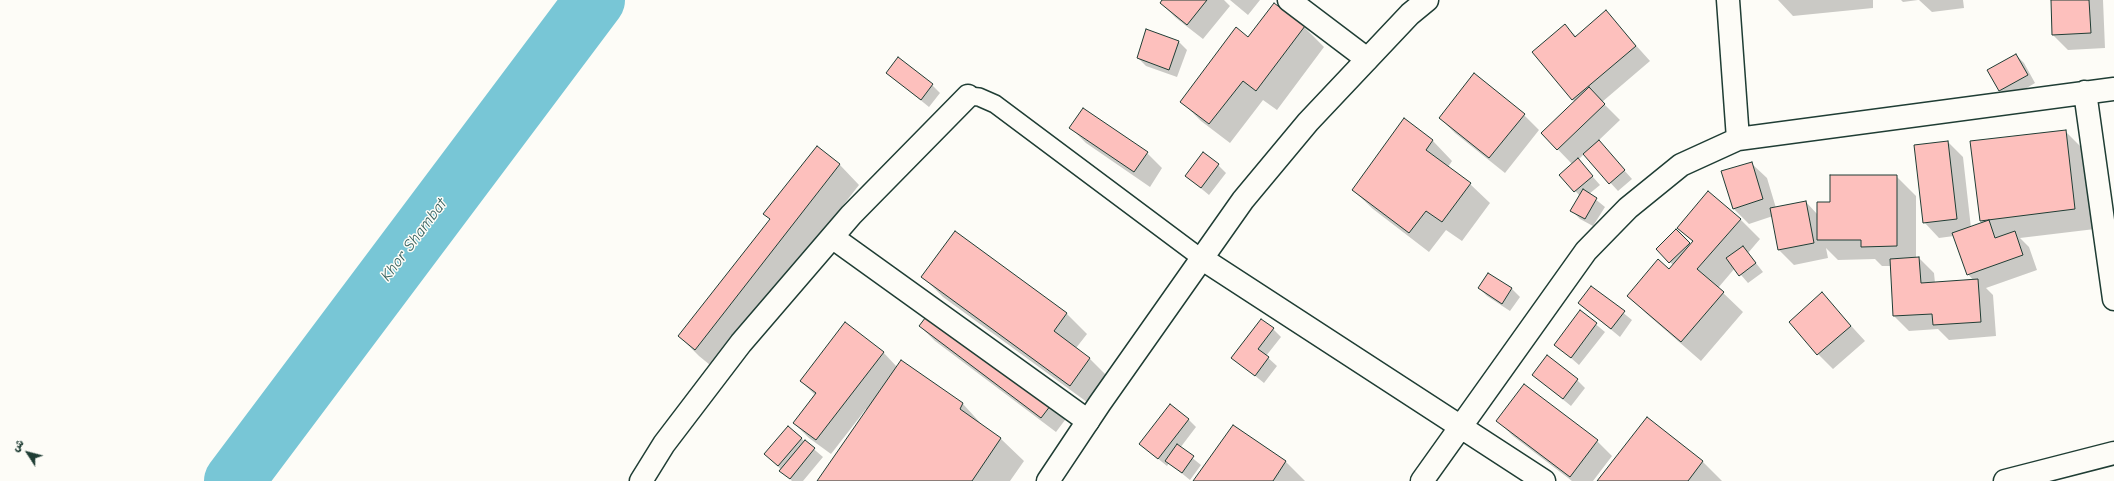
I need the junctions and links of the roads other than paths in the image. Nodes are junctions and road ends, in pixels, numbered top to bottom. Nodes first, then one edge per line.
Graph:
1 (1289, 0) edge
2 (1427, 0) edge
3 (1728, 0) edge
4 (1368, 59) junction
5 (2114, 89) edge
6 (2085, 92) junction
7 (968, 96) joint
8 (1738, 139) junction
9 (832, 237) junction
10 (1201, 258) junction
11 (2114, 299) edge
12 (1088, 421) junction
13 (1462, 427) junction
14 (2114, 453) edge
15 (641, 481) edge
16 (1048, 481) edge
17 (1422, 481) edge
18 (1544, 481) edge
19 (2005, 481) edge

1 - 4 street
2 - 4 street
3 - 8 street
4 - 10 street
5 - 6 street
6 - 8 street
6 - 11 street
7 - 9 street
7 - 10 lane
8 - 13 street
9 - 12 street
9 - 15 street
10 - 12 street
10 - 13 street
12 - 16 street
13 - 17 street
13 - 18 street
14 - 19 street

